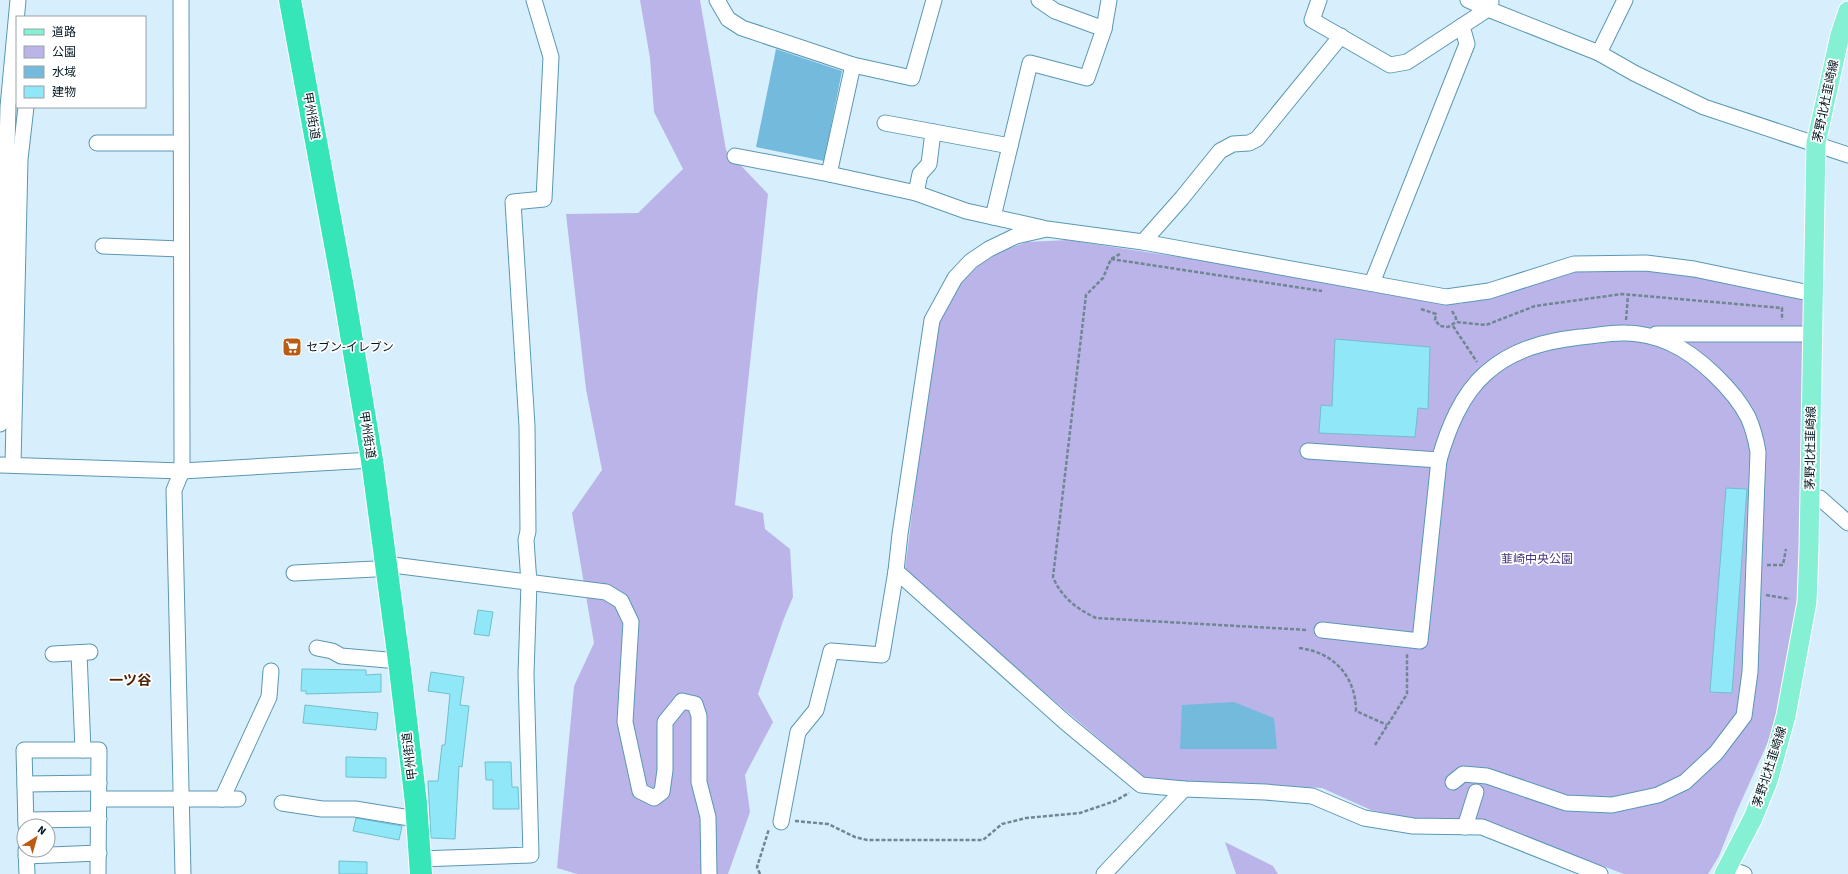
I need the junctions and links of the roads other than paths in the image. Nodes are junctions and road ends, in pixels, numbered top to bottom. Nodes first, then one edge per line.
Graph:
1 (18, 0) edge
2 (181, 0) edge
3 (290, 0) edge
4 (534, 0) edge
5 (717, 0) edge
6 (934, 0) edge
7 (1039, 0) edge
8 (1109, 0) edge
9 (1319, 0) edge
10 (1468, 0) edge
11 (1625, 0) edge
12 (1490, 5) edge
13 (1848, 11) edge
14 (17, 16) edge
15 (16, 21) edge
16 (1462, 26) junction
17 (1104, 29) junction
18 (1341, 36) junction
19 (1599, 53) junction
20 (853, 65) junction
21 (26, 108) edge
22 (885, 123) dead end
23 (933, 132) junction
24 (97, 143) dead end
25 (181, 143) junction
26 (1816, 143) junction
27 (1010, 146) junction
28 (1848, 155) edge
29 (735, 156) dead end
30 (829, 174) junction
31 (916, 193) junction
32 (993, 217) junction
33 (1047, 229) junction
34 (1143, 242) junction
35 (103, 246) dead end
36 (180, 249) junction
37 (1372, 283) junction
38 (1814, 294) junction
39 (1640, 334) junction
40 (1813, 334) junction
41 (0, 424) edge
42 (1308, 451) dead end
43 (372, 460) junction
44 (1439, 460) junction
45 (6, 465) edge
46 (182, 471) junction
47 (1810, 498) junction
48 (1848, 523) edge
49 (385, 564) junction
50 (896, 571) junction
51 (294, 573) dead end
52 (529, 583) junction
53 (914, 589) junction
54 (893, 591) junction
55 (1322, 630) road end
56 (317, 648) dead end
57 (53, 654) dead end
58 (400, 662) junction
59 (271, 671) dead end
60 (83, 750) junction
61 (1453, 782) dead end
62 (99, 783) junction
63 (25, 784) junction
64 (1184, 789) junction
65 (1476, 792) dead end
66 (238, 798) dead end
67 (99, 799) junction
68 (222, 799) junction
69 (181, 800) junction
70 (282, 803) dead end
71 (26, 818) edge
72 (99, 819) junction
73 (416, 819) junction
74 (56, 821) edge
75 (781, 822) road end
76 (1465, 827) junction
77 (56, 853) edge
78 (98, 853) junction
79 (26, 858) edge
80 (420, 866) edge
81 (1732, 872) edge
82 (27, 874) edge
83 (98, 874) edge
84 (183, 874) edge
85 (709, 874) edge
86 (1104, 874) edge
87 (1600, 874) edge

1 - 14 street
2 - 25 street
3 - 43 highway, 甲州街道
4 - 52 street
5 - 20 street
6 - 20 street
7 - 17 street
8 - 17 street
9 - 18 street
10 - 12 street
11 - 19 street
12 - 16 street
12 - 19 street
13 - 26 main road, 茅野北杜韮崎線
15 - 41 street
16 - 18 street
16 - 37 street
17 - 27 street
18 - 34 street
19 - 26 street
20 - 30 street
21 - 45 street
22 - 23 street
23 - 27 street
23 - 31 street
24 - 25 street
25 - 36 street
26 - 28 street
26 - 38 main road, 茅野北杜韮崎線
27 - 32 street
29 - 30 street
30 - 31 street
31 - 32 street
32 - 33 street
33 - 34 street
33 - 50 street
34 - 37 street
35 - 36 street
36 - 46 street
37 - 38 street
38 - 40 main road, 茅野北杜韮崎線
39 - 40 street
39 - 44 street
39 - 61 street
40 - 47 main road, 茅野北杜韮崎線
42 - 44 street
43 - 46 street
43 - 49 highway, 甲州街道
44 - 55 street
45 - 46 street
46 - 69 street
47 - 48 street
47 - 81 main road, 茅野北杜韮崎線
49 - 51 street
49 - 52 street
49 - 58 highway, 甲州街道
50 - 53 street
50 - 54 street
52 - 80 street
52 - 85 street
53 - 54 street
53 - 64 street
54 - 75 street
56 - 58 street
57 - 60 street
58 - 73 highway, 甲州街道
59 - 68 street
60 - 62 street
60 - 63 street
62 - 63 street
62 - 67 street
63 - 71 street
64 - 76 street
64 - 86 street
65 - 76 street
66 - 68 street
67 - 69 street
67 - 72 street
68 - 69 street
69 - 84 street
70 - 73 street
72 - 74 street
72 - 78 street
73 - 80 highway, 甲州街道
76 - 87 street
77 - 78 street
78 - 83 street
79 - 82 street

